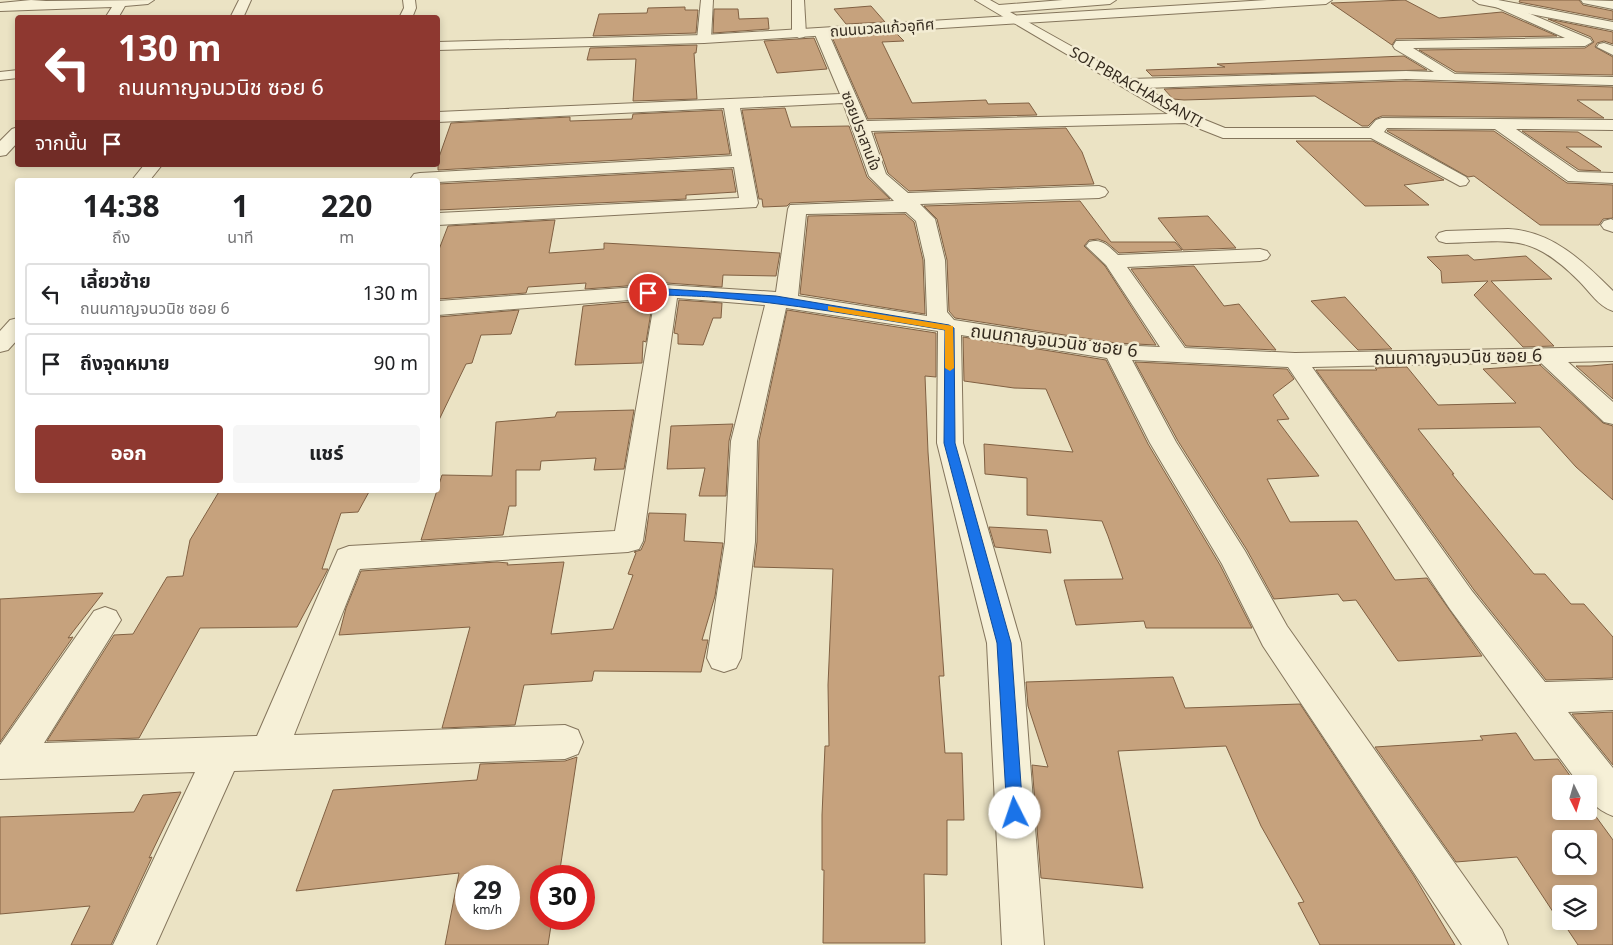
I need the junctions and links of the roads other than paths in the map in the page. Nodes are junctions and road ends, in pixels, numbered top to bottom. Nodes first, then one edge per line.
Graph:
1 (148, 0) edge
2 (245, 0) edge
3 (409, 0) edge
4 (707, 0) edge
5 (798, 0) edge
6 (981, 0) edge
7 (1110, 0) edge
8 (1326, 0) edge
9 (1587, 0) edge
10 (1485, 1) edge
11 (1265, 2) edge
12 (36, 3) edge
13 (121, 3) junction
14 (1613, 5) edge
15 (0, 7) edge
16 (996, 9) junction
17 (112, 15) edge
18 (238, 15) edge
19 (406, 15) edge
20 (1018, 22) junction
21 (1613, 26) edge
22 (822, 32) junction
23 (799, 34) junction
24 (704, 39) junction
25 (440, 46) edge
26 (15, 74) edge
27 (0, 76) edge
28 (1455, 78) junction
29 (1610, 81) dead end
30 (1128, 84) junction
31 (850, 98) junction
32 (731, 104) junction
33 (1187, 118) junction
34 (441, 121) edge
35 (1500, 125) junction
36 (1613, 125) edge
37 (861, 126) junction
38 (1374, 133) junction
39 (741, 161) junction
40 (151, 167) edge
41 (421, 174) edge
42 (143, 178) edge
43 (1613, 178) edge
44 (1460, 181) dead end
45 (1099, 192) dead end
46 (908, 202) junction
47 (440, 219) edge
48 (1446, 237) dead end
49 (1096, 246) dead end
50 (1260, 255) dead end
51 (1113, 261) junction
52 (667, 291) junction
53 (781, 300) junction
54 (1613, 304) edge
55 (440, 308) edge
56 (949, 328) junction
57 (15, 329) edge
58 (0, 347) edge
59 (15, 347) edge
60 (1116, 352) junction
61 (1176, 354) junction
62 (1545, 354) junction
63 (1613, 354) edge
64 (1295, 360) junction
65 (1613, 416) edge
66 (104, 620) dead end
67 (724, 658) dead end
68 (1613, 695) edge
69 (1534, 698) junction
70 (565, 742) dead end
71 (268, 753) junction
72 (223, 754) junction
73 (6, 762) edge
74 (1613, 798) edge
75 (134, 945) edge
76 (1023, 945) edge
77 (1487, 945) edge

1 - 13 street
2 - 18 street
3 - 19 street
4 - 24 street
5 - 23 street
6 - 16 street, SOI PBRACHAASANTI
7 - 16 street
8 - 11 street, ถนนนวลแก้วอุทิศ
9 - 14 street
10 - 21 street
10 - 28 street
11 - 20 street, ถนนนวลแก้วอุทิศ
12 - 13 street
12 - 15 street
13 - 17 street
16 - 20 street, SOI PBRACHAASANTI
20 - 22 street, ถนนนวลแก้วอุทิศ
20 - 30 street, SOI PBRACHAASANTI
22 - 23 street, ถนนนวลแก้วอุทิศ
22 - 31 street, ซอยปราสานใจ
23 - 24 street, ถนนนวลแก้วอุทิศ
24 - 25 street, ถนนนวลแก้วอุทิศ
26 - 27 street
28 - 29 street
28 - 30 street
30 - 33 street, SOI PBRACHAASANTI
31 - 32 street
31 - 37 street, ซอยปราสานใจ
32 - 34 street
32 - 39 street
33 - 37 street
33 - 38 street, SOI PBRACHAASANTI
35 - 36 street
35 - 38 street
35 - 43 street
37 - 46 street, ซอยปราสานใจ
38 - 44 street
39 - 41 street
39 - 47 street
40 - 42 street
45 - 46 street
46 - 53 street
46 - 56 street, ซอยปราสานใจ
48 - 54 street
49 - 51 street
50 - 51 street
51 - 61 street
52 - 53 street, ถนนกาญจนวนิช ซอย 6
52 - 55 street, ถนนกาญจนวนิช ซอย 6
52 - 71 street
53 - 56 street, ถนนกาญจนวนิช ซอย 6
53 - 67 street
56 - 60 street, ถนนกาญจนวนิช ซอย 6
56 - 76 street
57 - 58 street
58 - 59 street
60 - 61 street, ถนนกาญจนวนิช ซอย 6
60 - 77 street
61 - 64 street, ถนนกาญจนวนิช ซอย 6
62 - 63 street, ถนนกาญจนวนิช ซอย 6
62 - 64 street, ถนนกาญจนวนิช ซอย 6
62 - 65 street
64 - 69 street
66 - 73 street
68 - 69 street
69 - 74 street
70 - 71 street
71 - 72 street
72 - 73 street
72 - 75 street

